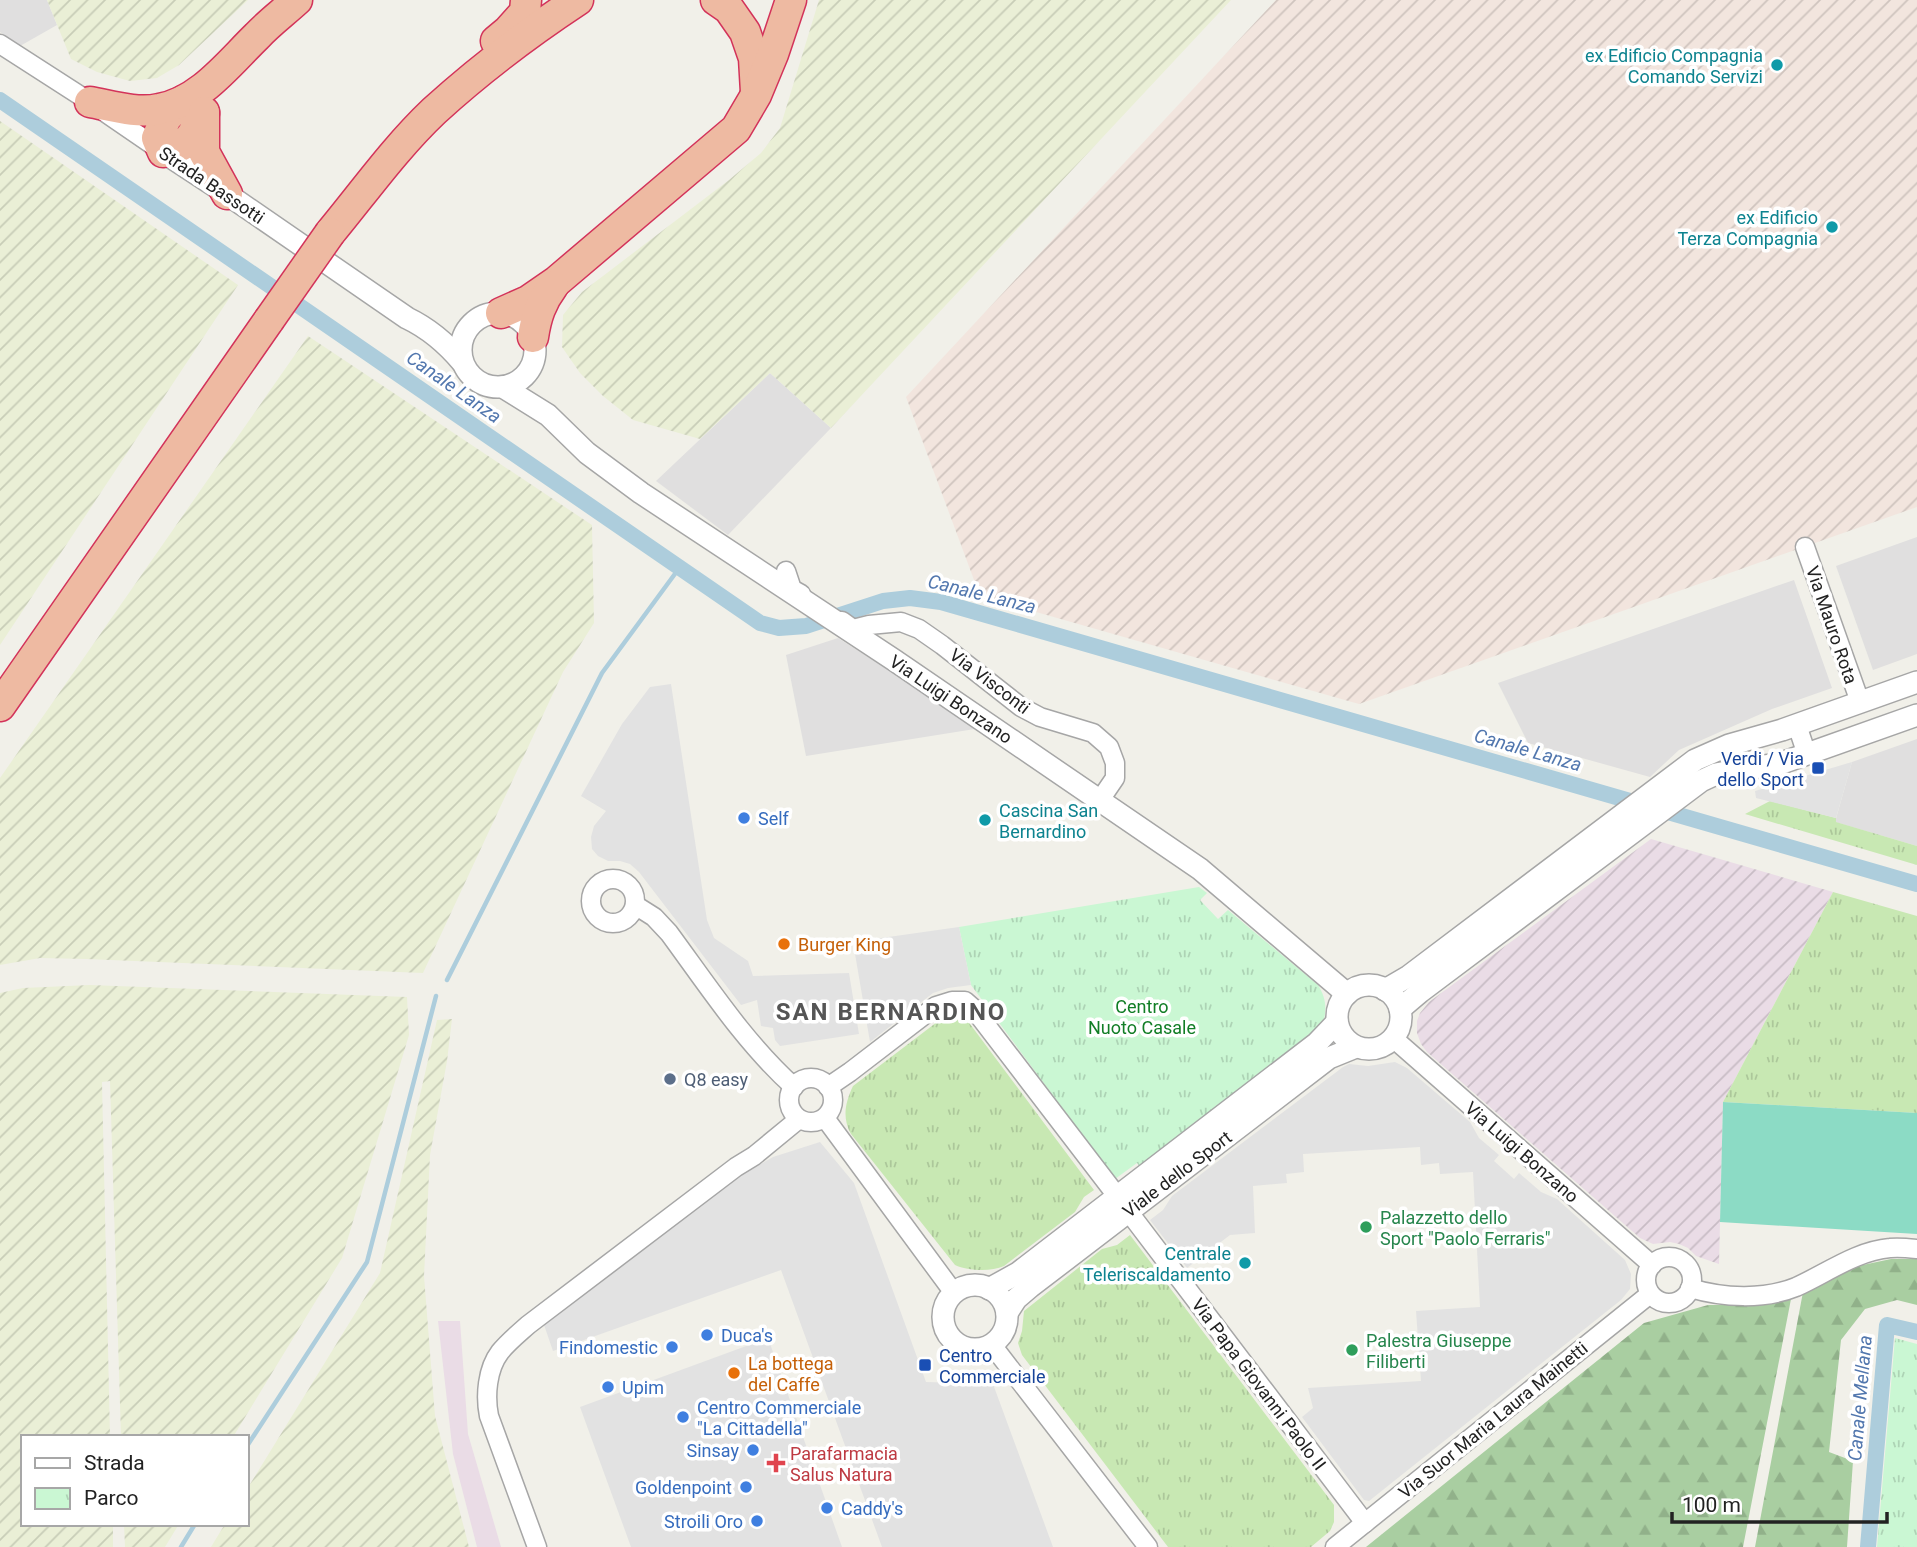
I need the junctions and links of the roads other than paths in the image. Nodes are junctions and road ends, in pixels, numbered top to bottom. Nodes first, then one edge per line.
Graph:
1 (297, 0) edge
2 (526, 0) edge
3 (578, 0) edge
4 (603, 0) edge
5 (716, 0) edge
6 (791, 0) edge
7 (0, 44) edge
8 (756, 95) junction
9 (90, 102) junction
10 (193, 107) junction
11 (397, 151) junction
12 (163, 152) junction
13 (227, 194) junction
14 (557, 281) junction
15 (488, 317) junction
16 (424, 327) junction
17 (533, 337) junction
18 (462, 362) junction
19 (528, 373) junction
20 (503, 387) junction
21 (548, 415) junction
22 (1805, 547) dead end
23 (786, 571) dead end
24 (1917, 682) edge
25 (1860, 702) junction
26 (0, 706) edge
27 (1917, 715) edge
28 (1797, 725) junction
29 (1807, 755) junction
30 (1100, 800) junction
31 (635, 905) dead end
32 (1385, 990) junction
33 (1347, 994) junction
34 (1400, 1009) junction
35 (1337, 1022) junction
36 (1393, 1038) junction
37 (1356, 1047) junction
38 (794, 1087) junction
39 (828, 1087) junction
40 (825, 1118) junction
41 (799, 1119) junction
42 (1123, 1204) junction
43 (1917, 1249) edge
44 (1652, 1265) junction
45 (1690, 1288) junction
46 (989, 1289) junction
47 (954, 1293) junction
48 (1650, 1294) junction
49 (1007, 1313) junction
50 (992, 1345) junction
51 (1365, 1523) junction
52 (537, 1547) edge
53 (1148, 1547) edge
54 (1335, 1547) edge

1 - 10 highway
2 - 11 highway
3 - 11 highway
4 - 11 highway
5 - 8 highway
6 - 8 highway
7 - 9 street, Strada Bassotti
8 - 14 highway
9 - 10 highway
9 - 12 street, Strada Bassotti
10 - 12 highway
10 - 13 highway
11 - 26 highway, bridge
12 - 13 street, Strada Bassotti
13 - 16 street, Strada Bassotti
14 - 15 highway
14 - 17 highway
15 - 16 street
15 - 17 street
15 - 18 street
16 - 18 street, Strada Bassotti
17 - 19 street
18 - 20 street
19 - 20 street
19 - 21 street, Via Luigi Bonzano
20 - 21 street, Via Luigi Bonzano
21 - 30 street, Via Luigi Bonzano
22 - 25 street, Via Mauro Rota
23 - 30 street, Via Visconti
24 - 25 street
25 - 28 street
27 - 29 street
28 - 29 street
28 - 32 street
29 - 34 street
30 - 33 street, Via Luigi Bonzano
31 - 38 street
32 - 33 street
32 - 34 street
33 - 35 street
34 - 36 street
35 - 37 street
35 - 42 street, Viale dello Sport
36 - 37 street
36 - 44 street, Via Luigi Bonzano
37 - 42 street, Viale dello Sport
38 - 39 street
38 - 41 street
39 - 40 street
39 - 42 street, Via Papa Giovanni Paolo II
40 - 41 street
40 - 47 street
41 - 52 street
42 - 46 street, Viale dello Sport
42 - 49 street, Viale dello Sport
42 - 51 street, Via Papa Giovanni Paolo II
43 - 45 street
44 - 45 street
44 - 48 street
45 - 48 street
46 - 47 street
46 - 49 street
47 - 50 street
48 - 51 street, Via Suor Maria Laura Mainetti
49 - 50 street
50 - 53 street
51 - 54 street, Via Suor Maria Laura Mainetti

